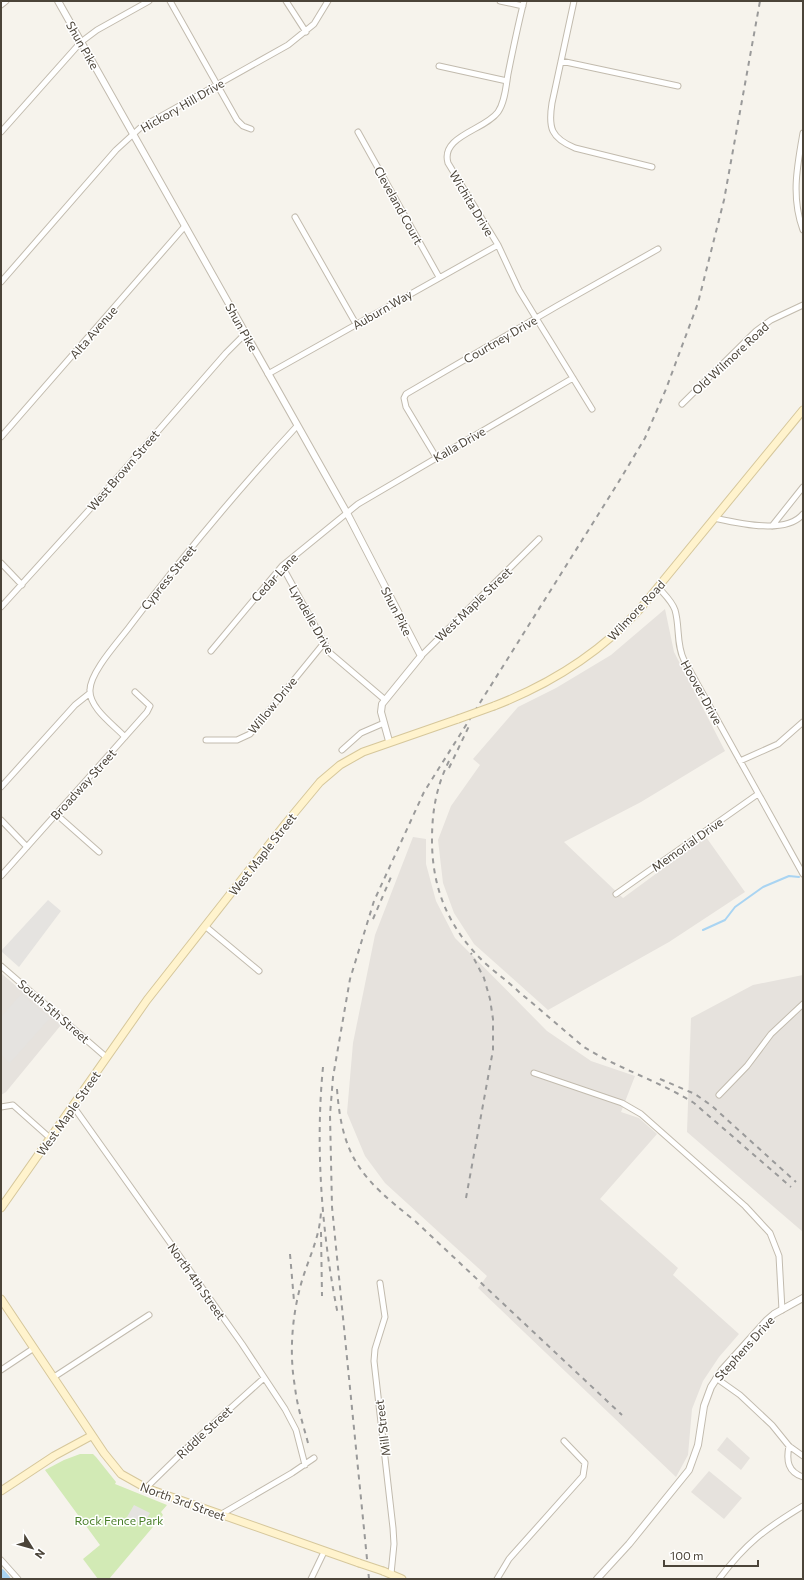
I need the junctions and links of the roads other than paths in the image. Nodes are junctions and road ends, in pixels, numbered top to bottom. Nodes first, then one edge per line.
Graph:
1 (6, 1) edge
2 (58, 1) edge
3 (149, 1) edge
4 (170, 1) edge
5 (286, 1) edge
6 (328, 1) edge
7 (500, 1) edge
8 (574, 1) edge
9 (523, 3) edge
10 (1, 5) edge
11 (306, 32) junction
12 (81, 42) junction
13 (562, 61) junction
14 (438, 66) dead end
15 (507, 81) junction
16 (218, 84) junction
17 (678, 86) dead end
18 (252, 129) dead end
19 (1, 132) edge
20 (358, 132) dead end
21 (803, 133) edge
22 (133, 134) junction
23 (652, 167) dead end
24 (295, 217) dead end
25 (185, 226) junction
26 (803, 230) edge
27 (498, 245) junction
28 (658, 249) dead end
29 (439, 277) junction
30 (1, 282) edge
31 (803, 305) edge
32 (536, 318) junction
33 (356, 324) junction
34 (246, 333) junction
35 (268, 374) junction
36 (573, 378) junction
37 (682, 404) dead end
38 (592, 409) dead end
39 (803, 410) edge
40 (297, 426) junction
41 (1, 437) edge
42 (436, 457) junction
43 (803, 487) edge
44 (347, 513) junction
45 (803, 514) edge
46 (714, 518) junction
47 (772, 526) junction
48 (539, 539) dead end
49 (1, 564) edge
50 (282, 566) junction
51 (22, 585) junction
52 (658, 587) junction
53 (1, 607) edge
54 (324, 643) junction
55 (211, 651) dead end
56 (421, 656) junction
57 (135, 692) dead end
58 (90, 693) junction
59 (384, 699) junction
60 (803, 722) edge
61 (384, 723) junction
62 (125, 737) junction
63 (206, 740) dead end
64 (389, 741) junction
65 (342, 750) dead end
66 (740, 761) junction
67 (1, 788) edge
68 (758, 794) junction
69 (56, 814) junction
70 (1, 820) edge
71 (27, 847) junction
72 (98, 852) dead end
73 (803, 874) edge
74 (1, 876) edge
75 (616, 894) dead end
76 (205, 926) junction
77 (1, 966) edge
78 (259, 971) dead end
79 (803, 1004) edge
80 (106, 1058) junction
81 (534, 1073) dead end
82 (719, 1095) dead end
83 (73, 1106) junction
84 (1, 1107) edge
85 (50, 1138) junction
86 (1, 1208) edge
87 (380, 1283) dead end
88 (803, 1298) edge
89 (1, 1299) edge
90 (782, 1310) junction
91 (149, 1315) dead end
92 (34, 1348) junction
93 (1, 1370) edge
94 (54, 1377) junction
95 (264, 1378) junction
96 (716, 1378) junction
97 (91, 1436) junction
98 (564, 1442) dead end
99 (788, 1446) junction
100 (803, 1456) edge
101 (314, 1458) dead end
102 (305, 1465) junction
103 (803, 1477) edge
104 (146, 1488) junction
105 (1, 1492) edge
106 (803, 1506) edge
107 (220, 1515) junction
108 (324, 1552) junction
109 (1, 1560) edge
110 (391, 1574) junction
111 (18, 1579) edge
112 (311, 1579) edge
113 (402, 1579) edge
114 (497, 1579) edge
115 (597, 1579) edge
116 (719, 1579) edge

1 - 10 street
2 - 12 street, Shun Pike
3 - 12 street
4 - 16 street
5 - 11 street
6 - 11 street, Hickory Hill Drive
7 - 9 street
8 - 13 street
9 - 15 street, Wichita Drive
11 - 16 street, Hickory Hill Drive
12 - 19 street
12 - 22 street, Shun Pike
13 - 17 street
13 - 23 street
14 - 15 street
15 - 27 street, Wichita Drive
16 - 18 street
16 - 22 street, Hickory Hill Drive
20 - 29 street, Cleveland Court
21 - 26 street
22 - 25 street, Shun Pike
22 - 30 street, Hickory Hill Drive
24 - 33 street
25 - 34 street, Shun Pike
25 - 41 street, Alta Avenue
27 - 29 street, Auburn Way
27 - 32 street, Wichita Drive
28 - 32 street, Courtney Drive
29 - 33 street, Auburn Way
31 - 37 street, Old Wilmore Road
32 - 36 street, Wichita Drive
32 - 42 street, Courtney Drive
33 - 35 street, Auburn Way
34 - 35 street, Shun Pike
34 - 51 street, West Brown Street
35 - 40 street, Shun Pike
36 - 38 street, Wichita Drive
36 - 42 street, Kalla Drive
39 - 46 main road, Wilmore Road
40 - 44 street, Shun Pike
40 - 58 street, Cypress Street
42 - 44 street, Kalla Drive
43 - 47 street
44 - 50 street, Cedar Lane
44 - 56 street, Shun Pike
45 - 47 street
46 - 47 street
46 - 52 main road, Wilmore Road
48 - 56 street, West Maple Street
49 - 51 street
50 - 54 street, Lyndelle Drive
50 - 55 street, Cedar Lane
51 - 53 street, West Brown Street
52 - 64 main road, Wilmore Road, bridge
52 - 66 street, Hoover Drive
54 - 59 street, Lyndelle Drive
54 - 63 street, Willow Drive
56 - 59 street, West Maple Street
57 - 62 street, Broadway Street
58 - 62 street
58 - 67 street
59 - 61 street
60 - 66 street
61 - 64 street
61 - 65 street
62 - 69 street, Broadway Street
64 - 76 main road, West Maple Street
66 - 68 street, Hoover Drive
68 - 73 street, Hoover Drive
68 - 75 street, Memorial Drive
69 - 71 street, Broadway Street
69 - 72 street
70 - 71 street
71 - 74 street, Broadway Street
76 - 78 street
76 - 80 main road, West Maple Street
77 - 80 street, South 5th Street
79 - 82 street
80 - 83 main road, West Maple Street
81 - 90 street, Stephens Drive
83 - 85 main road, West Maple Street
83 - 95 street, North 4th Street
84 - 85 street
85 - 86 main road, West Maple Street
87 - 110 street, Mill Street
88 - 90 street
89 - 92 main road, North 3rd Street
90 - 96 street, Stephens Drive
91 - 94 street
92 - 93 street
92 - 94 main road, North 3rd Street
94 - 97 main road, North 3rd Street
95 - 102 street, North 4th Street
95 - 104 street, Riddle Street
96 - 99 street
96 - 115 street, Stephens Drive
97 - 104 main road, North 3rd Street
97 - 105 main road
98 - 114 street
99 - 100 street
99 - 103 street
101 - 102 street
102 - 107 street
104 - 107 main road, North 3rd Street
106 - 116 street
107 - 108 main road, North 3rd Street
108 - 110 main road, North 3rd Street, bridge
108 - 112 street
109 - 111 street
110 - 113 main road, North 3rd Street

